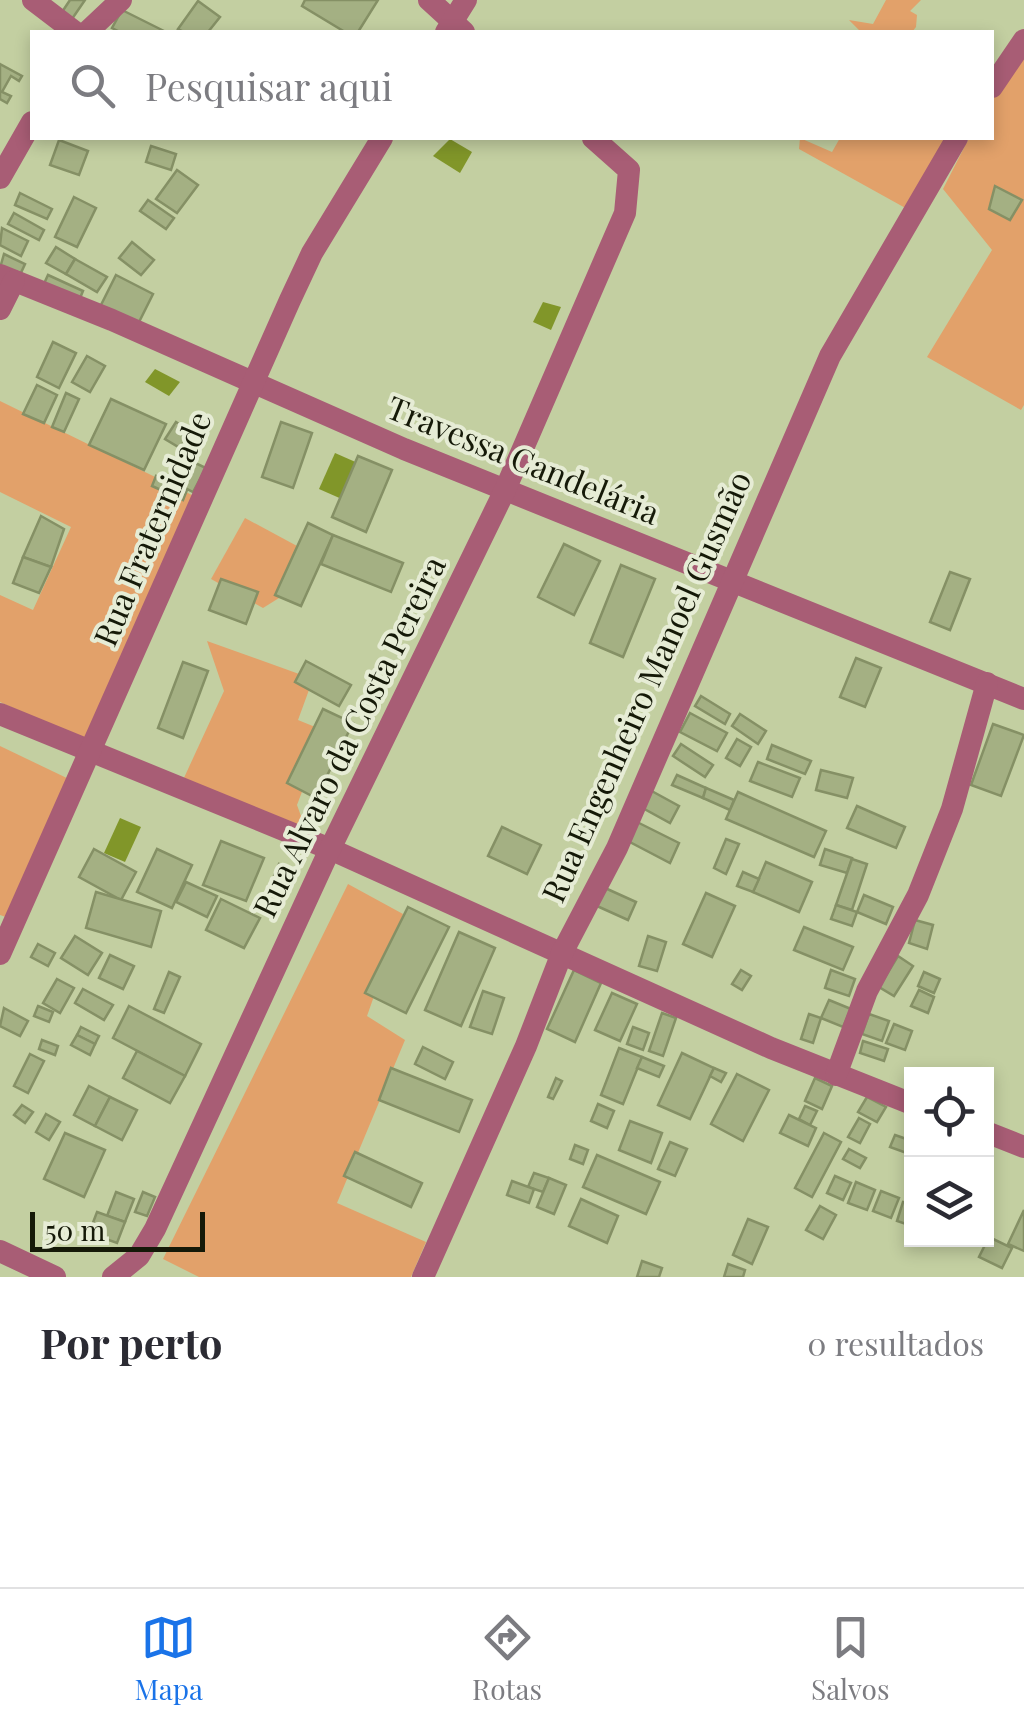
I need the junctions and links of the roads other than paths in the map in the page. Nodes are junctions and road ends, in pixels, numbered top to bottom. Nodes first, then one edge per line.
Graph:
1 (34, 0) edge
2 (121, 0) edge
3 (429, 0) edge
4 (466, 0) edge
5 (454, 29) edge
6 (72, 30) edge
7 (89, 30) edge
8 (1024, 40) edge
9 (994, 84) edge
10 (30, 126) edge
11 (381, 140) edge
12 (595, 140) edge
13 (956, 140) edge
14 (0, 178) edge
15 (7, 278) edge
16 (0, 310) edge
17 (252, 382) junction
18 (505, 490) junction
19 (731, 580) junction
20 (987, 683) junction
21 (1024, 699) edge
22 (0, 714) edge
23 (91, 754) junction
24 (330, 850) junction
25 (562, 953) junction
26 (0, 954) edge
27 (836, 1075) junction
28 (904, 1101) edge
29 (994, 1135) edge
30 (1024, 1146) edge
31 (0, 1250) edge
32 (55, 1277) edge
33 (113, 1277) edge
34 (422, 1277) edge

1 - 6 street
2 - 7 street
3 - 5 street
4 - 5 street
8 - 9 street
10 - 14 street
11 - 17 street, Rua Fraternidade
12 - 18 street, Rua Alvaro da Costa Pereira
13 - 19 street, Rua Engenheiro Manoel Gusmão
15 - 16 street
15 - 17 street, Travessa Candelária
17 - 18 street, Travessa Candelária
17 - 23 street, Rua Fraternidade
18 - 19 street, Travessa Candelária
18 - 24 street, Rua Alvaro da Costa Pereira
19 - 20 street, Travessa Candelária
19 - 25 street, Rua Engenheiro Manoel Gusmão
20 - 21 street, Travessa Candelária
20 - 27 street
22 - 23 street
23 - 24 street
23 - 26 street, Rua Fraternidade
24 - 25 street
24 - 33 street, Rua Alvaro da Costa Pereira
25 - 27 street
25 - 34 street, Rua Engenheiro Manoel Gusmão
27 - 28 street
29 - 30 street
31 - 32 street

